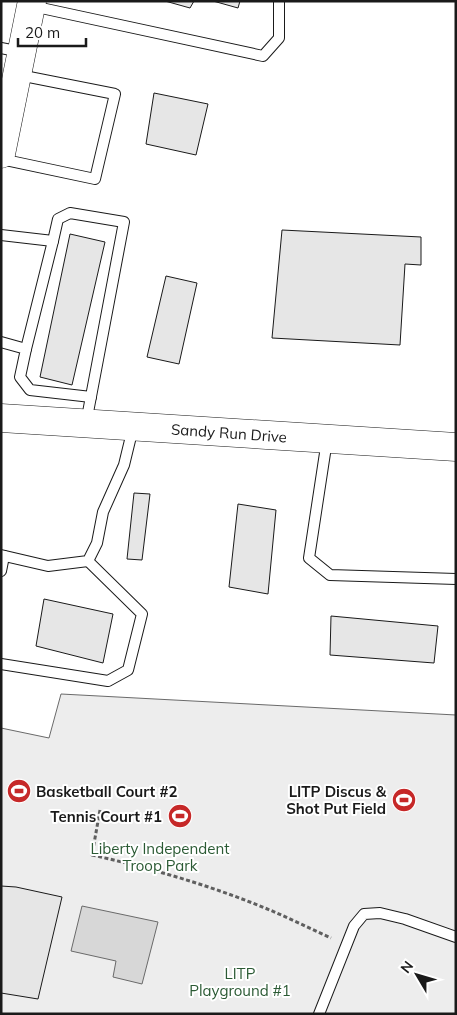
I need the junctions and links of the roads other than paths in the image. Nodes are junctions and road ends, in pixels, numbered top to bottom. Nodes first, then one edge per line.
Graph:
1 (279, 1) edge
2 (32, 3) edge
3 (13, 59) edge
4 (4, 127) edge
5 (1, 154) edge
6 (1, 159) edge
7 (1, 235) edge
8 (53, 241) junction
9 (1, 342) edge
10 (26, 348) junction
11 (88, 410) junction
12 (1, 418) edge
13 (133, 426) junction
14 (327, 439) junction
15 (456, 447) edge
16 (3, 556) edge
17 (88, 561) junction
18 (1, 571) edge
19 (456, 579) edge
20 (1, 664) edge
21 (456, 937) edge
22 (319, 1014) edge

1 - 2 lane
2 - 3 main road
3 - 4 main road
3 - 6 lane
4 - 5 main road
7 - 8 lane
8 - 10 lane
8 - 11 lane
9 - 10 lane
10 - 11 lane
11 - 12 main road, Sandy Run Drive
11 - 13 main road, Sandy Run Drive
13 - 14 main road, Sandy Run Drive
13 - 17 lane
14 - 15 main road, Sandy Run Drive
14 - 19 lane
16 - 17 lane
16 - 18 lane
17 - 20 lane
21 - 22 lane

